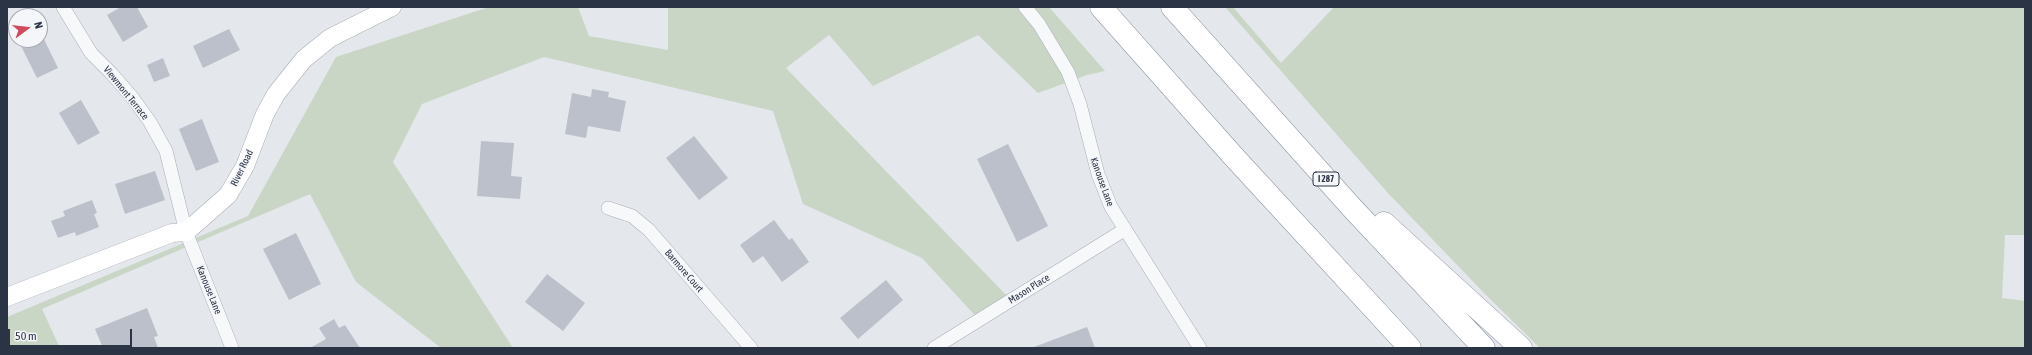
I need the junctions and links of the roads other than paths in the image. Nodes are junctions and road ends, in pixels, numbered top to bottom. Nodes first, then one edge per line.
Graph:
1 (63, 7) edge
2 (392, 7) edge
3 (1025, 7) edge
4 (1101, 7) edge
5 (1172, 7) edge
6 (1273, 121) junction
7 (608, 208) dead end
8 (1124, 230) junction
9 (186, 232) junction
10 (7, 297) edge
11 (232, 348) edge
12 (751, 348) edge
13 (934, 348) edge
14 (1200, 348) edge
15 (1410, 348) edge
16 (1484, 348) edge
17 (1521, 348) edge

1 - 9 street, Viewmont Terrace
2 - 9 street, River Road
3 - 8 street, Kanouse Lane
4 - 15 highway
5 - 6 highway, I 287
6 - 16 highway, I 287
6 - 17 highway
7 - 12 street, Barmore Court
8 - 13 street, Mason Place
8 - 14 street, Kanouse Lane
9 - 10 street, River Road
9 - 11 street, Kanouse Lane

